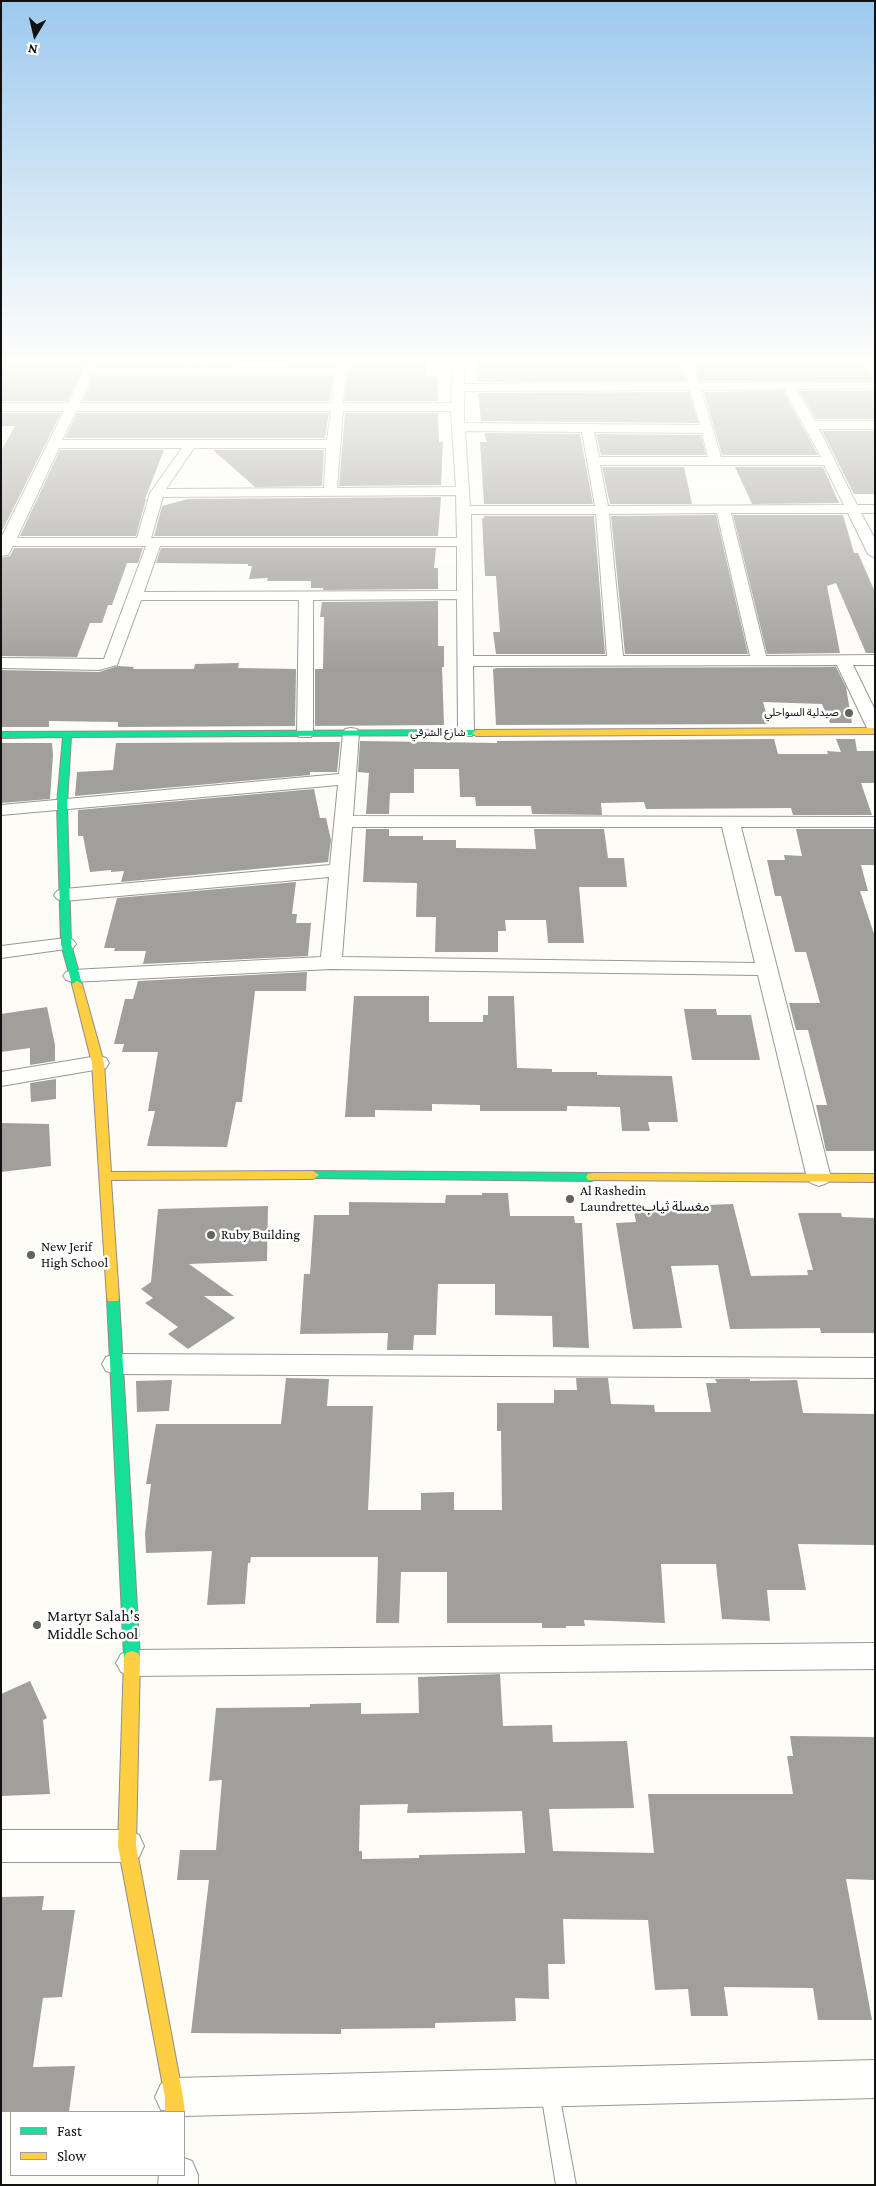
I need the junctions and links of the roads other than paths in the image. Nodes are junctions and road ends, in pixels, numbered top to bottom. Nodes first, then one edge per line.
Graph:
1 (43, 465) edge
2 (176, 465) edge
3 (332, 465) edge
4 (461, 465) edge
5 (594, 465) edge
6 (830, 465) edge
7 (463, 491) junction
8 (157, 493) junction
9 (330, 493) junction
10 (602, 509) junction
11 (723, 509) junction
12 (851, 509) junction
13 (875, 509) edge
14 (464, 510) junction
15 (5, 542) edge
16 (149, 542) junction
17 (464, 542) junction
18 (875, 554) edge
19 (1, 555) edge
20 (306, 595) junction
21 (466, 595) junction
22 (137, 596) junction
23 (615, 660) junction
24 (759, 660) junction
25 (844, 660) junction
26 (875, 660) edge
27 (464, 661) junction
28 (1, 663) edge
29 (875, 730) edge
30 (305, 732) junction
31 (466, 732) junction
32 (351, 733) junction
33 (67, 734) junction
34 (1, 736) edge
35 (347, 779) junction
36 (62, 804) junction
37 (1, 810) edge
38 (344, 820) junction
39 (730, 822) junction
40 (875, 822) edge
41 (339, 870) junction
42 (64, 895) junction
43 (66, 944) junction
44 (1, 952) edge
45 (331, 963) junction
46 (767, 969) junction
47 (73, 976) junction
48 (98, 1063) junction
49 (1, 1079) edge
50 (106, 1176) junction
51 (820, 1178) junction
52 (875, 1178) edge
53 (115, 1364) junction
54 (875, 1368) edge
55 (875, 1656) edge
56 (132, 1664) junction
57 (1, 1846) edge
58 (128, 1846) junction
59 (875, 2079) edge
60 (548, 2087) junction
61 (174, 2105) edge
62 (566, 2185) edge

1 - 15 street
2 - 8 street
3 - 9 street
4 - 7 street
5 - 10 street
6 - 12 street
7 - 9 street
7 - 14 street
8 - 9 street
8 - 16 street
10 - 11 street
10 - 14 street
10 - 23 street
11 - 12 street
11 - 24 street
12 - 13 street
12 - 18 street
14 - 17 street
15 - 16 street
15 - 19 street
16 - 17 street
16 - 22 street
17 - 21 street
20 - 21 street
20 - 22 street
20 - 30 street
21 - 27 street
22 - 28 street
23 - 24 street
23 - 27 street
24 - 25 street
25 - 26 street
25 - 29 street
27 - 31 street
29 - 31 street, شارع الشرقي
30 - 32 street, شارع الشرقي
30 - 33 street, شارع الشرقي
31 - 32 street, شارع الشرقي
32 - 35 street
33 - 34 street, شارع الشرقي
33 - 36 street
35 - 36 street
35 - 38 street
36 - 37 street
36 - 42 street
38 - 39 street
38 - 41 street
39 - 40 street
39 - 46 street
41 - 42 street
41 - 45 street
42 - 43 street
43 - 44 street
43 - 47 street
45 - 46 street
45 - 47 street
46 - 51 street
47 - 48 street
48 - 49 street
48 - 50 street
50 - 51 street
50 - 53 street
51 - 52 street
53 - 54 street
53 - 56 street
55 - 56 street
56 - 58 street
57 - 58 street
58 - 61 street
59 - 60 street
60 - 61 street
60 - 62 lane

